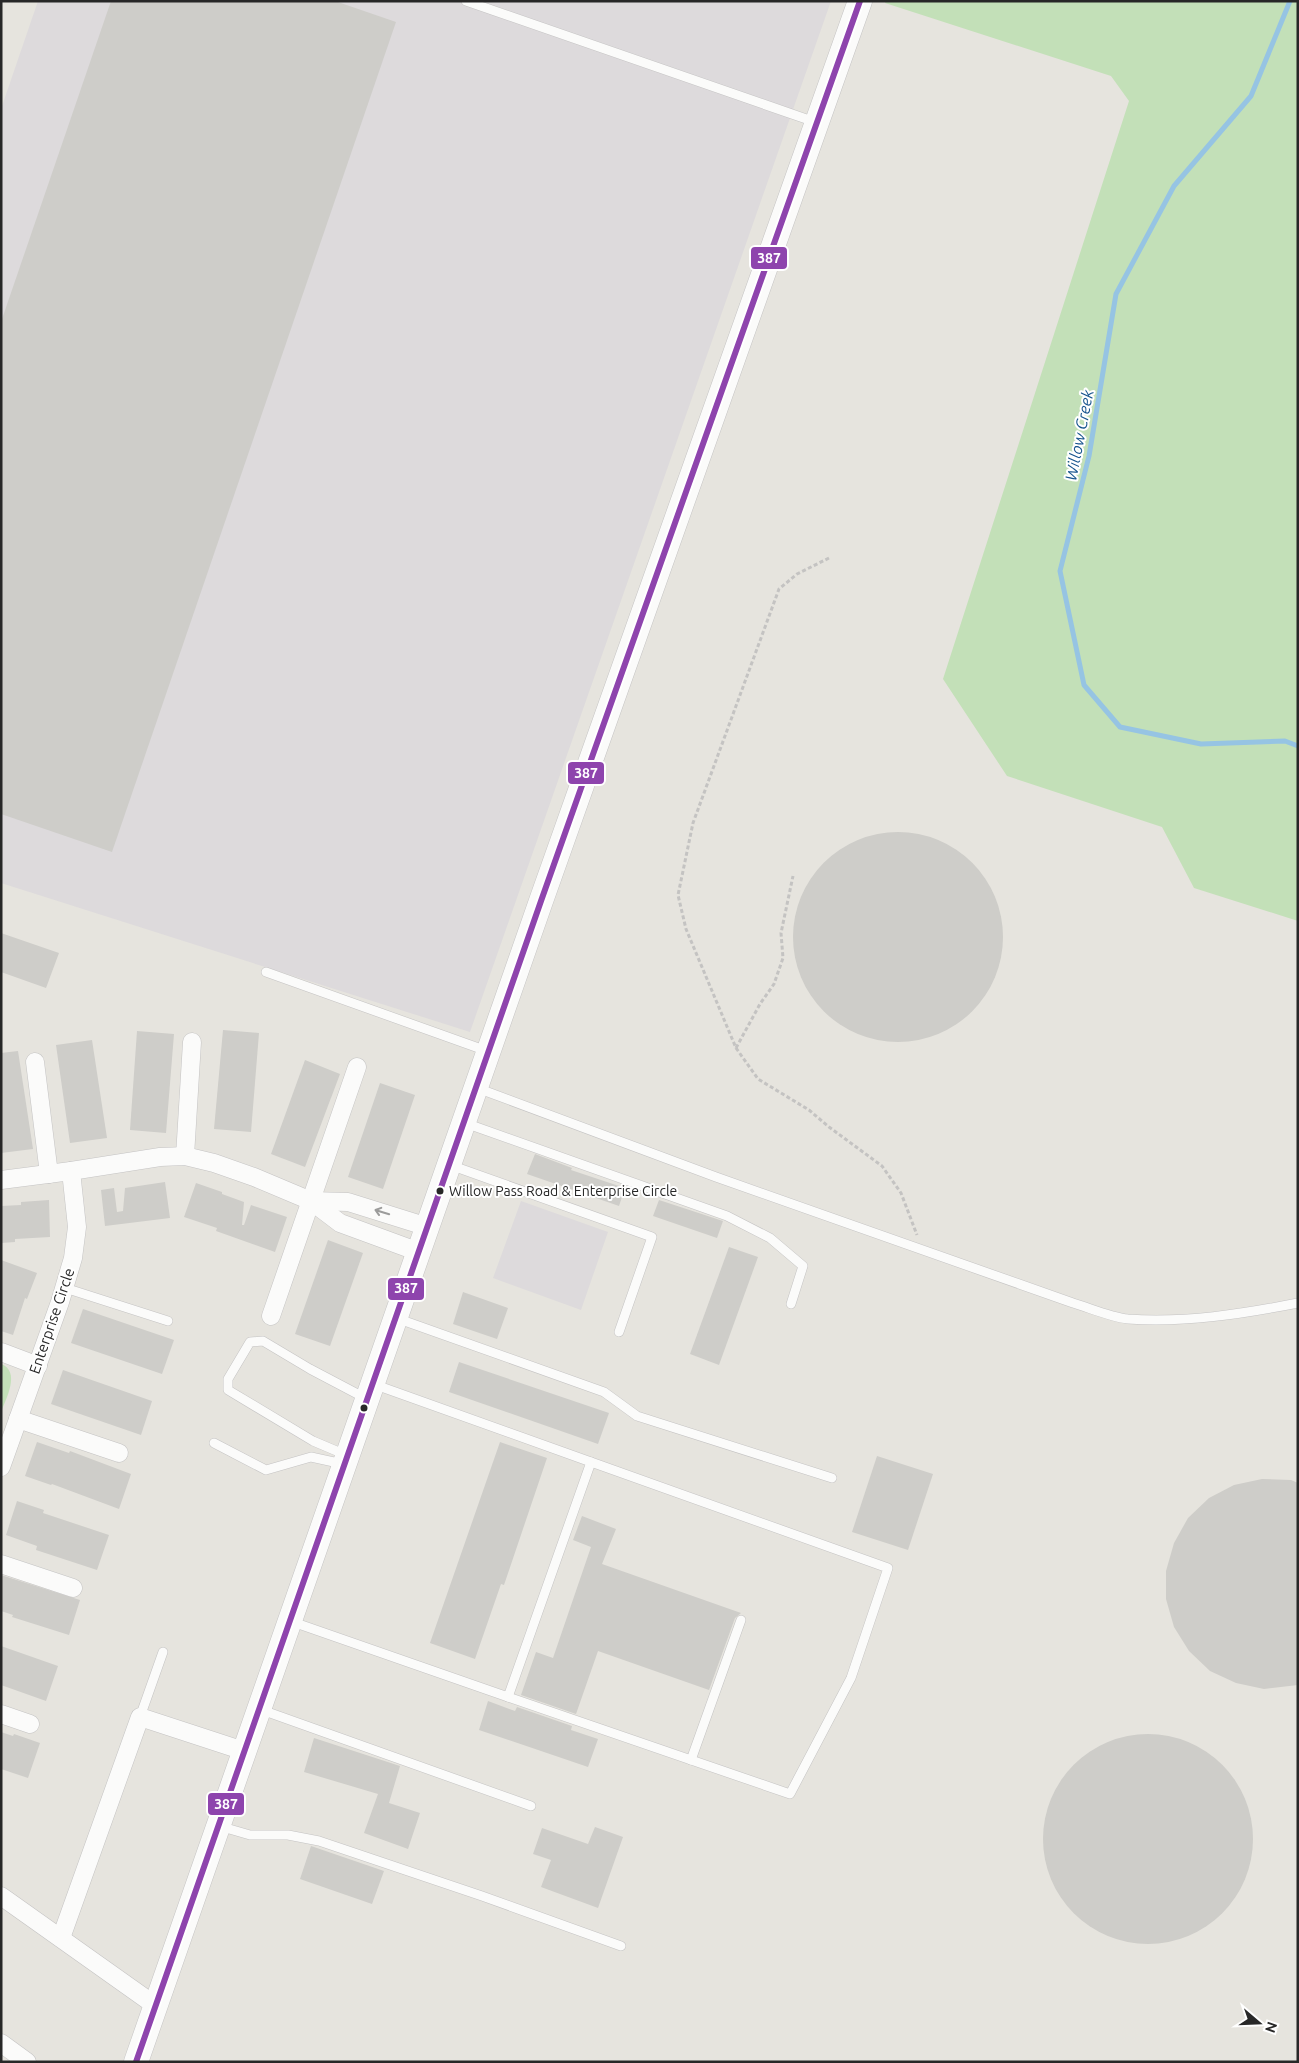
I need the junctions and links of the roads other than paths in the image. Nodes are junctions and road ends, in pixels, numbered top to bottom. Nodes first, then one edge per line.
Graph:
1 (466, 1) edge
2 (860, 1) edge
3 (818, 123) junction
4 (266, 972) dead end
5 (192, 1042) dead end
6 (489, 1052) junction
7 (35, 1062) dead end
8 (357, 1067) dead end
9 (477, 1088) junction
10 (464, 1122) junction
11 (184, 1156) junction
12 (450, 1165) junction
13 (71, 1171) junction
14 (49, 1174) junction
15 (1, 1180) edge
16 (311, 1201) junction
17 (428, 1227) junction
18 (419, 1252) junction
19 (65, 1288) junction
20 (1298, 1303) edge
21 (791, 1304) dead end
22 (271, 1316) dead end
23 (396, 1318) junction
24 (168, 1321) dead end
25 (619, 1332) dead end
26 (1, 1352) edge
27 (38, 1366) junction
28 (370, 1392) junction
29 (18, 1419) junction
30 (214, 1443) dead end
31 (119, 1453) dead end
32 (347, 1460) junction
33 (591, 1462) junction
34 (1, 1467) edge
35 (832, 1478) dead end
36 (1, 1564) edge
37 (73, 1588) dead end
38 (741, 1620) dead end
39 (290, 1621) junction
40 (163, 1652) dead end
41 (508, 1697) junction
42 (259, 1709) junction
43 (1, 1714) edge
44 (140, 1717) junction
45 (30, 1724) dead end
46 (244, 1751) junction
47 (691, 1760) junction
48 (531, 1806) dead end
49 (219, 1826) junction
50 (1, 1896) edge
51 (61, 1938) junction
52 (621, 1946) dead end
53 (156, 2006) junction
54 (1, 2043) edge
55 (27, 2062) edge
56 (136, 2062) edge

1 - 3 lane
2 - 3 main road
3 - 6 main road
4 - 6 lane
5 - 11 street
6 - 9 main road
7 - 14 street
8 - 16 street
9 - 10 main road
9 - 20 lane
10 - 12 main road
10 - 21 lane
11 - 13 street
11 - 16 street
12 - 17 main road
12 - 25 lane
13 - 14 street
13 - 19 street, Enterprise Circle
14 - 15 street
17 -> 16 street
16 - 18 street
16 - 22 street
17 - 18 main road
18 - 23 main road
19 - 24 lane
19 - 27 street, Enterprise Circle
23 - 28 main road
23 - 35 lane
26 - 27 street
27 - 29 street, Enterprise Circle
28 - 32 main road
28 - 32 lane
28 - 33 lane
29 - 31 street
29 - 34 street, Enterprise Circle
30 - 32 lane
32 - 39 main road
33 - 41 lane
33 - 47 lane
36 - 37 street
38 - 47 lane
39 - 41 lane
39 - 42 main road
40 - 44 lane
41 - 47 lane
42 - 46 main road
42 - 48 lane
43 - 45 street
44 - 46 street
44 - 51 street
46 - 49 main road
49 - 52 lane
49 - 53 main road
50 - 51 street
51 - 53 street
53 - 56 main road
54 - 55 street

